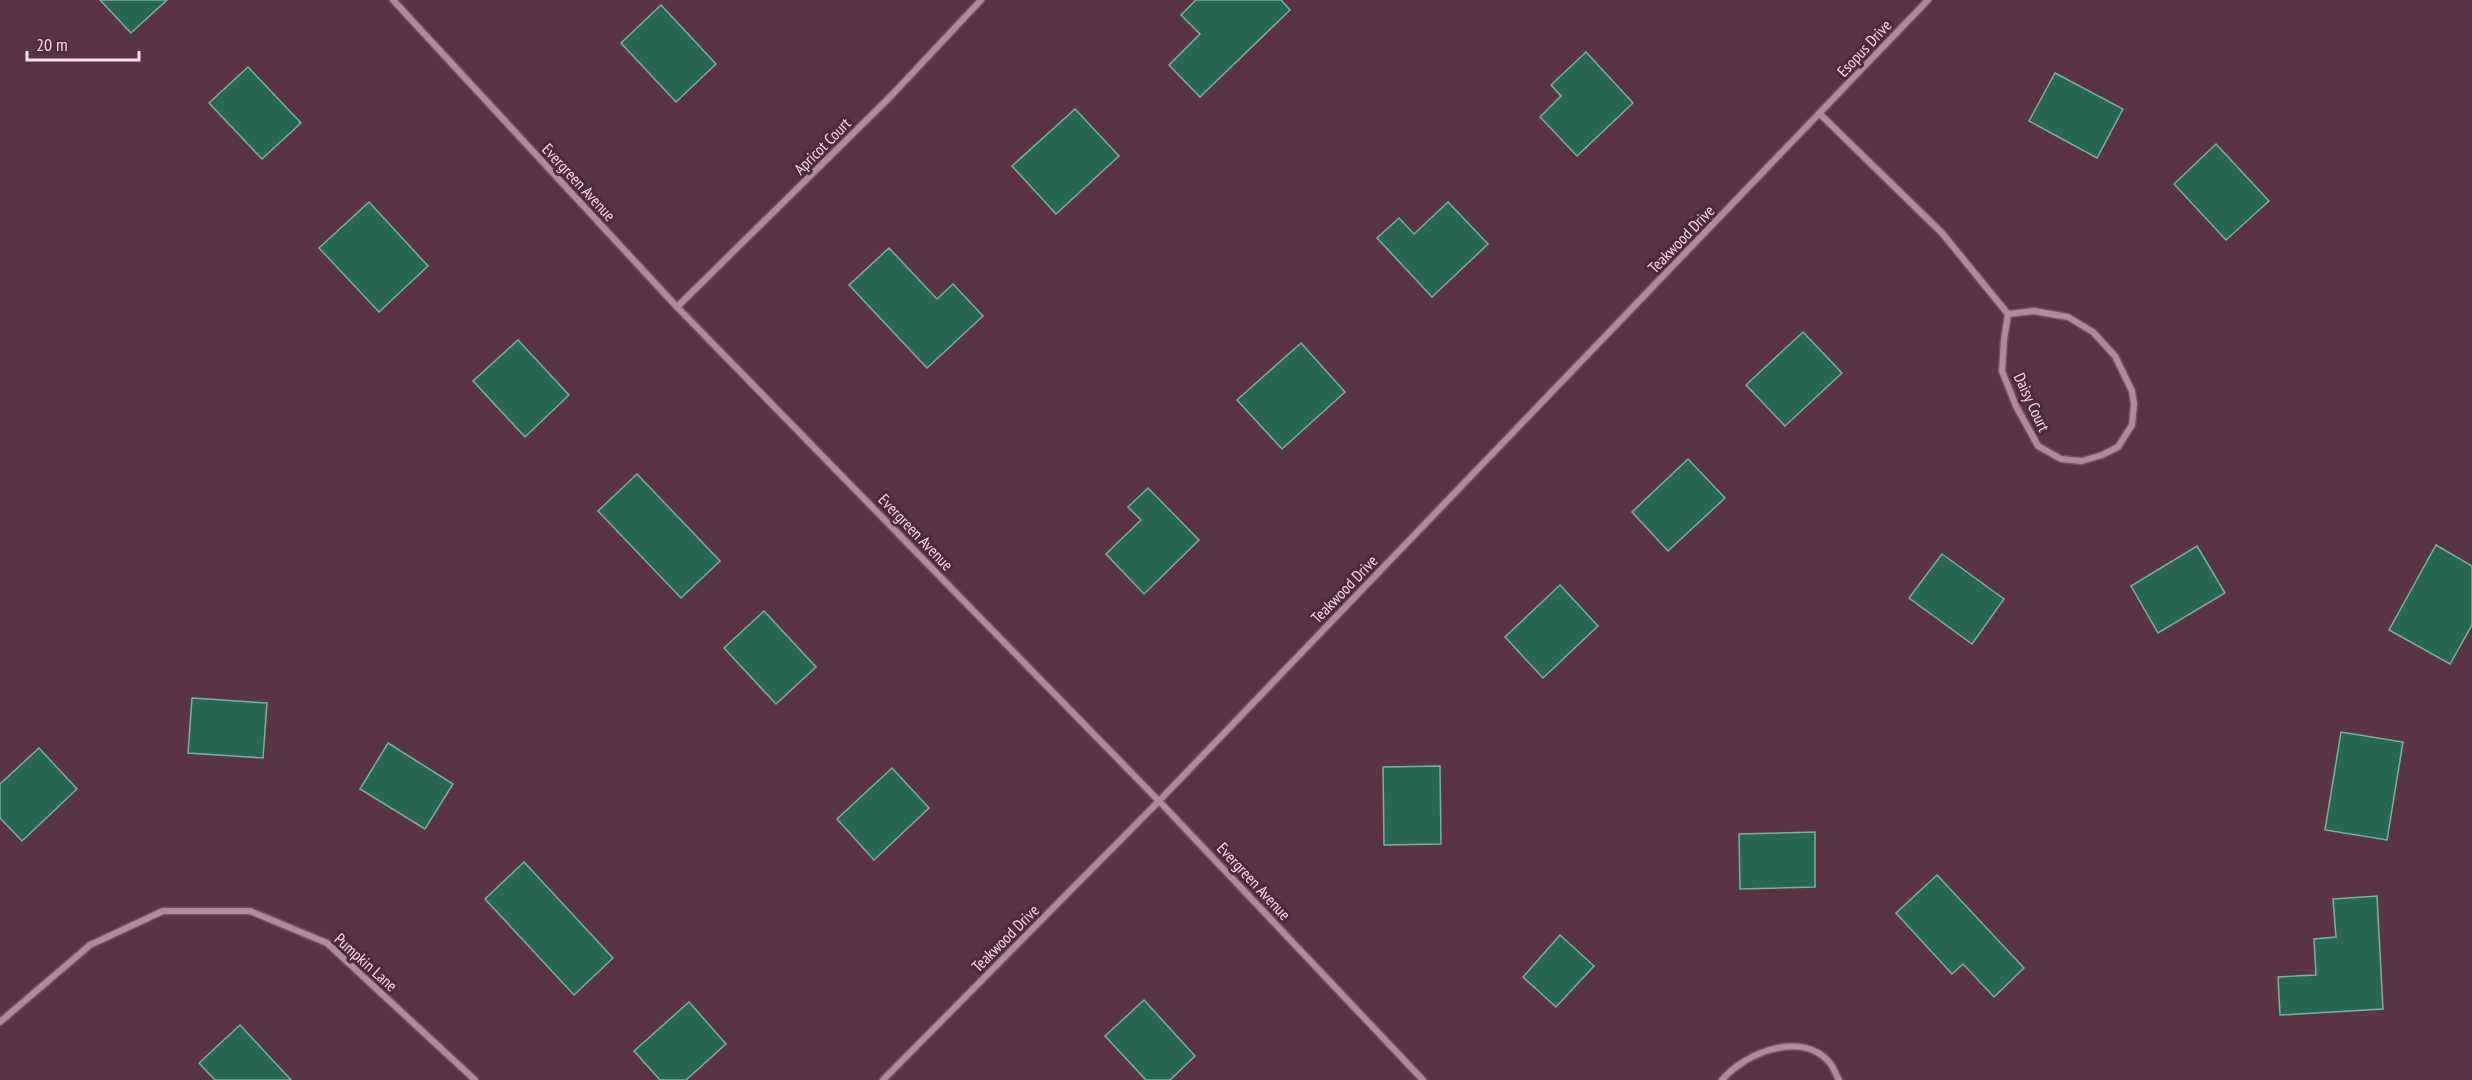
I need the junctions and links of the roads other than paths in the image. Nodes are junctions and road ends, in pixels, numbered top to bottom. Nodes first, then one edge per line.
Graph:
1 (393, 0) edge
2 (981, 0) edge
3 (1928, 0) edge
4 (1820, 114) junction
5 (677, 307) junction
6 (2008, 314) junction
7 (1159, 801) junction
8 (0, 1022) edge
9 (475, 1080) edge
10 (883, 1080) edge
11 (1423, 1080) edge
12 (1722, 1080) edge
13 (1839, 1080) edge

1 - 5 street, Evergreen Avenue
2 - 5 street, Apricot Court
3 - 4 street, Esopus Drive
4 - 6 street
4 - 7 street, Teakwood Drive
5 - 7 street, Evergreen Avenue
6 - 6 street, Daisy Court
7 - 10 street, Teakwood Drive
7 - 11 street, Evergreen Avenue
8 - 9 street, Pumpkin Lane
12 - 13 street

